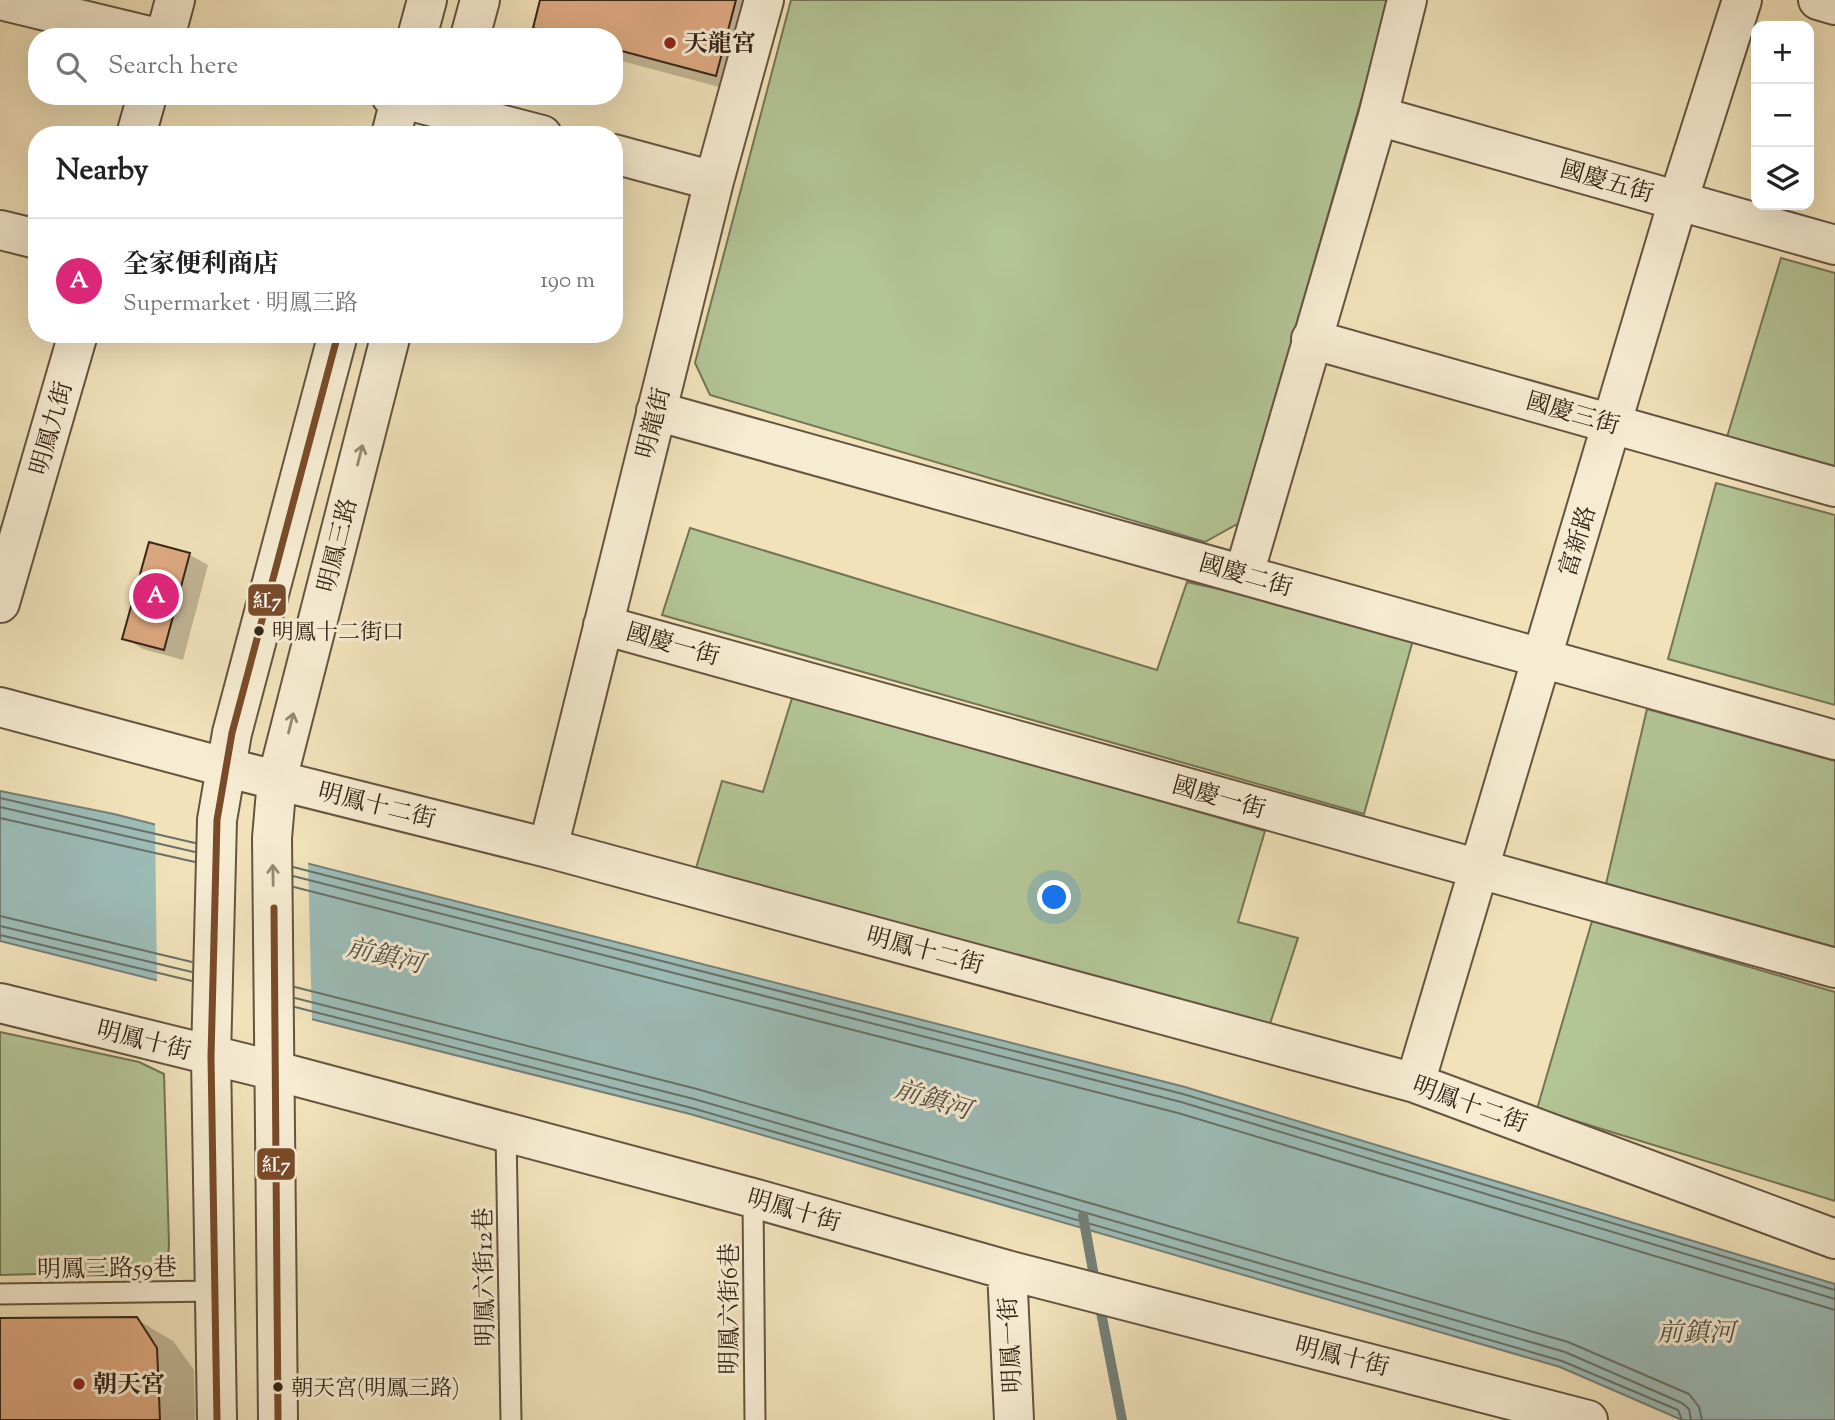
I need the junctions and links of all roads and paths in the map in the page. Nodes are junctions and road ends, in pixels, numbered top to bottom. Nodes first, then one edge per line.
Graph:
1 (0, 0) edge
2 (175, 0) edge
3 (427, 0) edge
4 (480, 0) edge
5 (764, 0) edge
6 (1407, 0) edge
7 (1742, 0) edge
8 (1818, 0) edge
9 (1835, 5) edge
10 (116, 28) edge
11 (167, 28) edge
12 (419, 28) edge
13 (472, 28) edge
14 (144, 105) edge
15 (396, 107) edge
16 (449, 114) edge
17 (1378, 116) junction
18 (139, 126) edge
19 (502, 126) edge
20 (623, 156) edge
21 (714, 181) junction
22 (1678, 201) junction
23 (0, 230) edge
24 (28, 237) edge
25 (1835, 246) edge
26 (1311, 339) junction
27 (74, 343) edge
28 (336, 343) edge
29 (389, 343) edge
30 (656, 411) junction
31 (1612, 424) junction
32 (1835, 487) edge
33 (16, 492) edge
34 (1244, 574) junction
35 (0, 603) edge
36 (603, 625) junction
37 (1542, 657) junction
38 (0, 707) edge
39 (1835, 740) edge
40 (224, 767) junction
41 (276, 780) junction
42 (548, 848) junction
43 (1477, 870) junction
44 (1835, 968) edge
45 (0, 1003) edge
46 (211, 1058) junction
47 (276, 1071) junction
48 (1415, 1083) junction
49 (506, 1133) junction
50 (753, 1198) junction
51 (1835, 1239) edge
52 (1007, 1269) junction
53 (214, 1291) junction
54 (0, 1294) edge
55 (217, 1420) edge
56 (278, 1420) edge
57 (511, 1420) edge
58 (755, 1420) edge
59 (1014, 1420) edge
60 (1588, 1420) edge

1 - 10 street
2 - 11 street
3 - 12 street
4 - 13 street
5 - 21 street, 明龍街
6 - 17 street
7 - 22 street, 富新路
8 - 9 street
14 - 18 street
15 - 16 street
16 - 19 street
17 - 22 street, 國慶五街
17 - 26 street
20 - 21 street
21 - 30 street, 明龍街
22 - 25 street, 國慶五街
22 - 31 street, 富新路
23 - 24 street
26 - 31 street, 國慶三街
26 - 34 street
27 - 33 street, 明鳳九街
28 - 40 street
41 -> 29 street, 明鳳三路
30 - 34 street, 國慶二街
30 - 36 street, 明龍街
31 - 32 street, 國慶三街
31 - 37 street, 富新路
33 - 35 street, 明鳳九街
34 - 37 street, 國慶二街
36 - 42 street, 明龍街
36 - 43 street, 國慶一街
37 - 39 street, 國慶二街
37 - 43 street, 富新路
38 - 40 street, 明鳳十二街
40 - 41 street, 明鳳十二街
40 - 46 street
41 - 42 street, 明鳳十二街
47 -> 41 street, 明鳳三路
42 - 48 street, 明鳳十二街
43 - 44 street, 國慶一街
43 - 48 street, 富新路
45 - 46 street, 明鳳十街
46 - 47 street, 明鳳十街
46 - 53 street
47 - 49 street, 明鳳十街
47 - 56 street
48 - 51 street, 明鳳十二街
49 - 50 street, 明鳳十街
49 - 57 lane, 明鳳六街12巷
50 - 52 street, 明鳳十街
50 - 58 lane, 明鳳六街6巷
52 - 59 street, 明鳳一街
52 - 60 street, 明鳳十街
53 - 54 lane, 明鳳三路59巷
53 - 55 street

